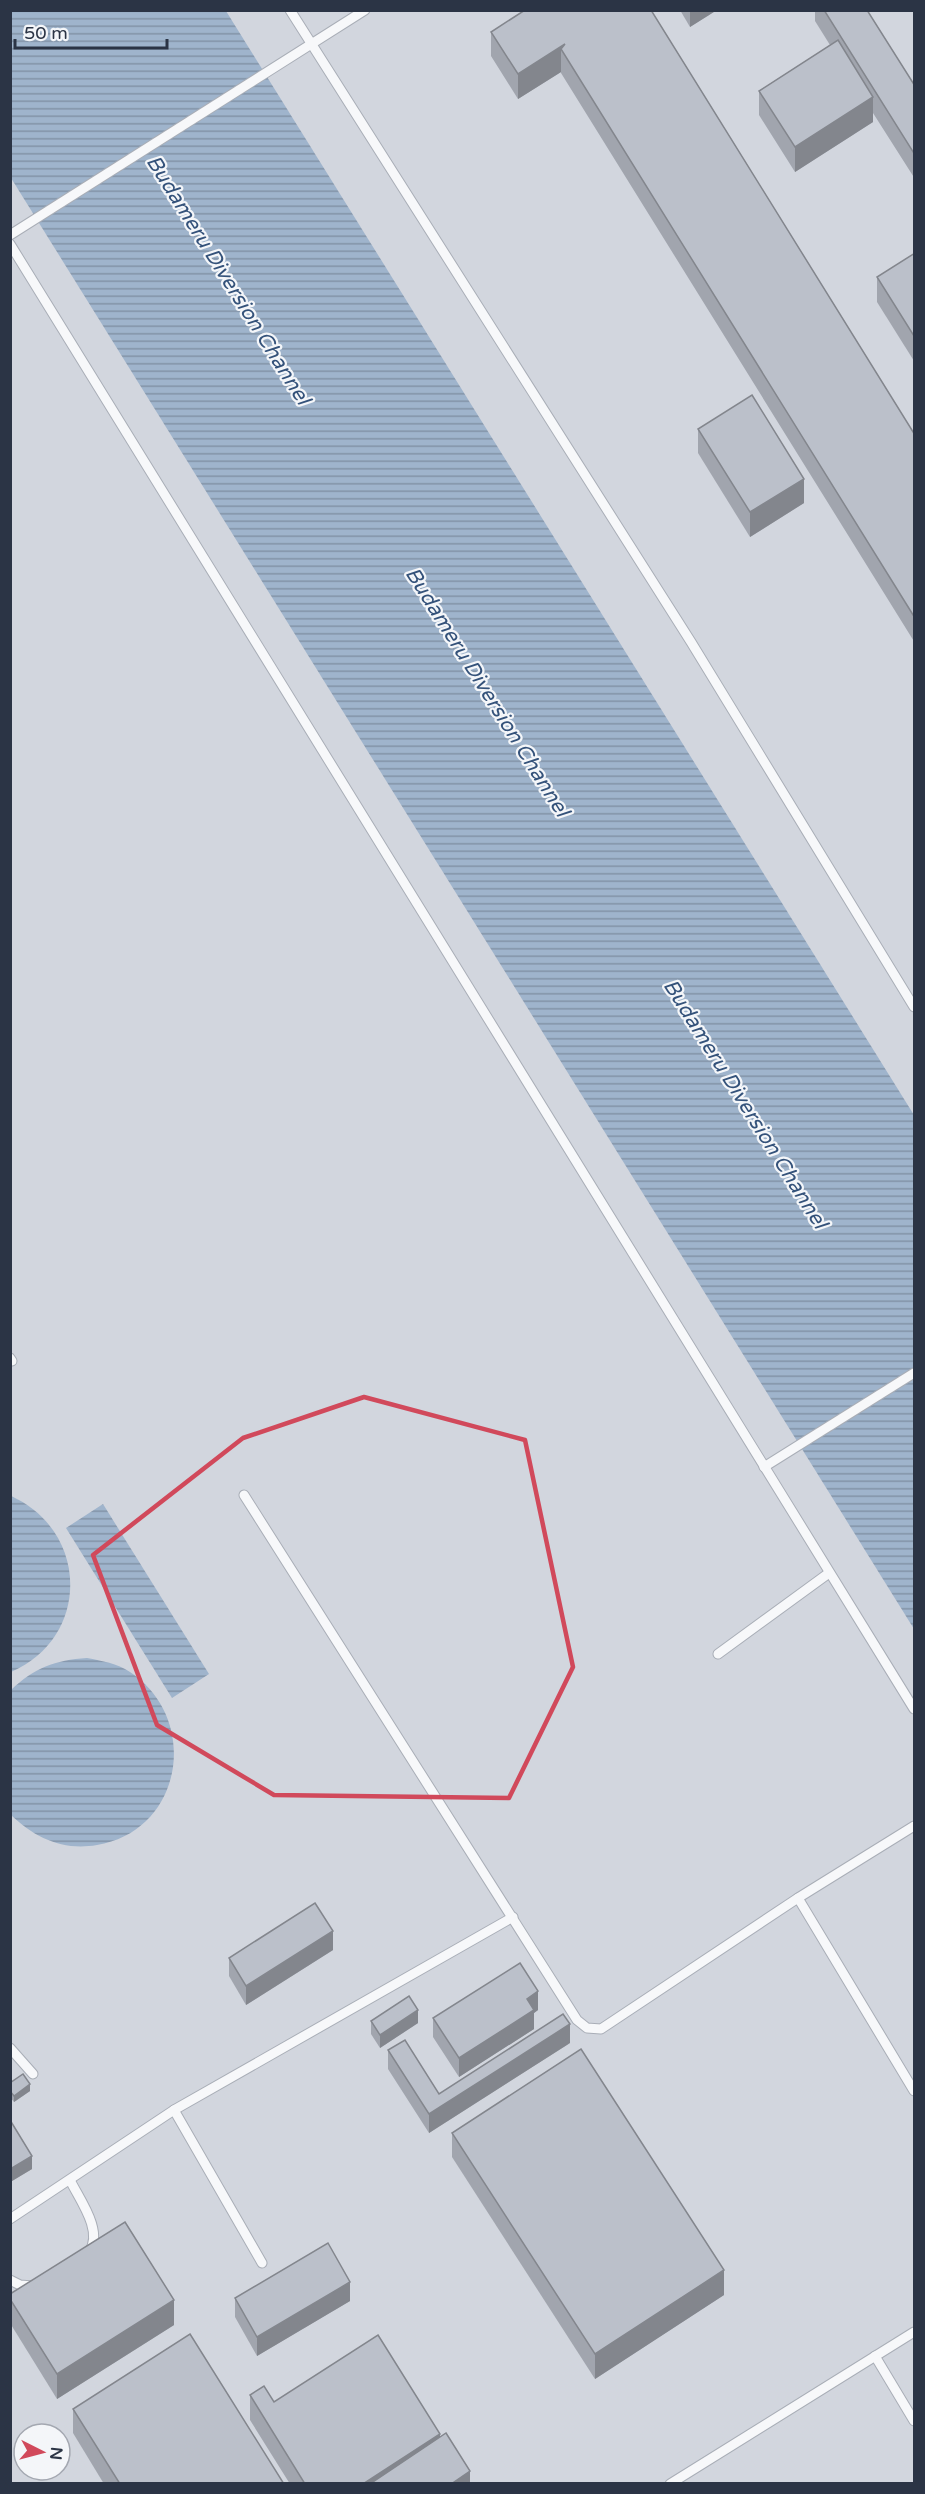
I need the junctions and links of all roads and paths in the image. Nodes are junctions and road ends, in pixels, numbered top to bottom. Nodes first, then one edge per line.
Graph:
1 (290, 10) edge
2 (365, 10) edge
3 (312, 43) junction
4 (10, 235) edge
5 (10, 244) edge
6 (915, 1007) edge
7 (915, 1373) edge
8 (764, 1467) junction
9 (244, 1495) dead end
10 (829, 1573) junction
11 (718, 1654) dead end
12 (915, 1709) edge
13 (915, 1826) edge
14 (798, 1898) junction
15 (513, 1917) junction
16 (10, 2048) edge
17 (33, 2074) dead end
18 (915, 2091) edge
19 (174, 2110) junction
20 (70, 2180) junction
21 (10, 2219) edge
22 (83, 2261) edge
23 (262, 2263) dead end
24 (10, 2280) edge
25 (41, 2287) edge
26 (915, 2332) edge
27 (875, 2356) junction
28 (915, 2421) edge
29 (670, 2484) edge

1 - 3 lane
2 - 3 lane
3 - 4 lane
3 - 6 lane
5 - 8 lane
7 - 8 lane
8 - 10 lane
9 - 15 lane
10 - 11 lane
10 - 12 lane
13 - 14 lane
14 - 15 lane
14 - 18 lane
15 - 19 lane
16 - 17 lane
19 - 20 lane
19 - 23 lane
20 - 21 lane
20 - 22 lane
24 - 25 lane
26 - 27 lane
27 - 28 lane
27 - 29 lane

